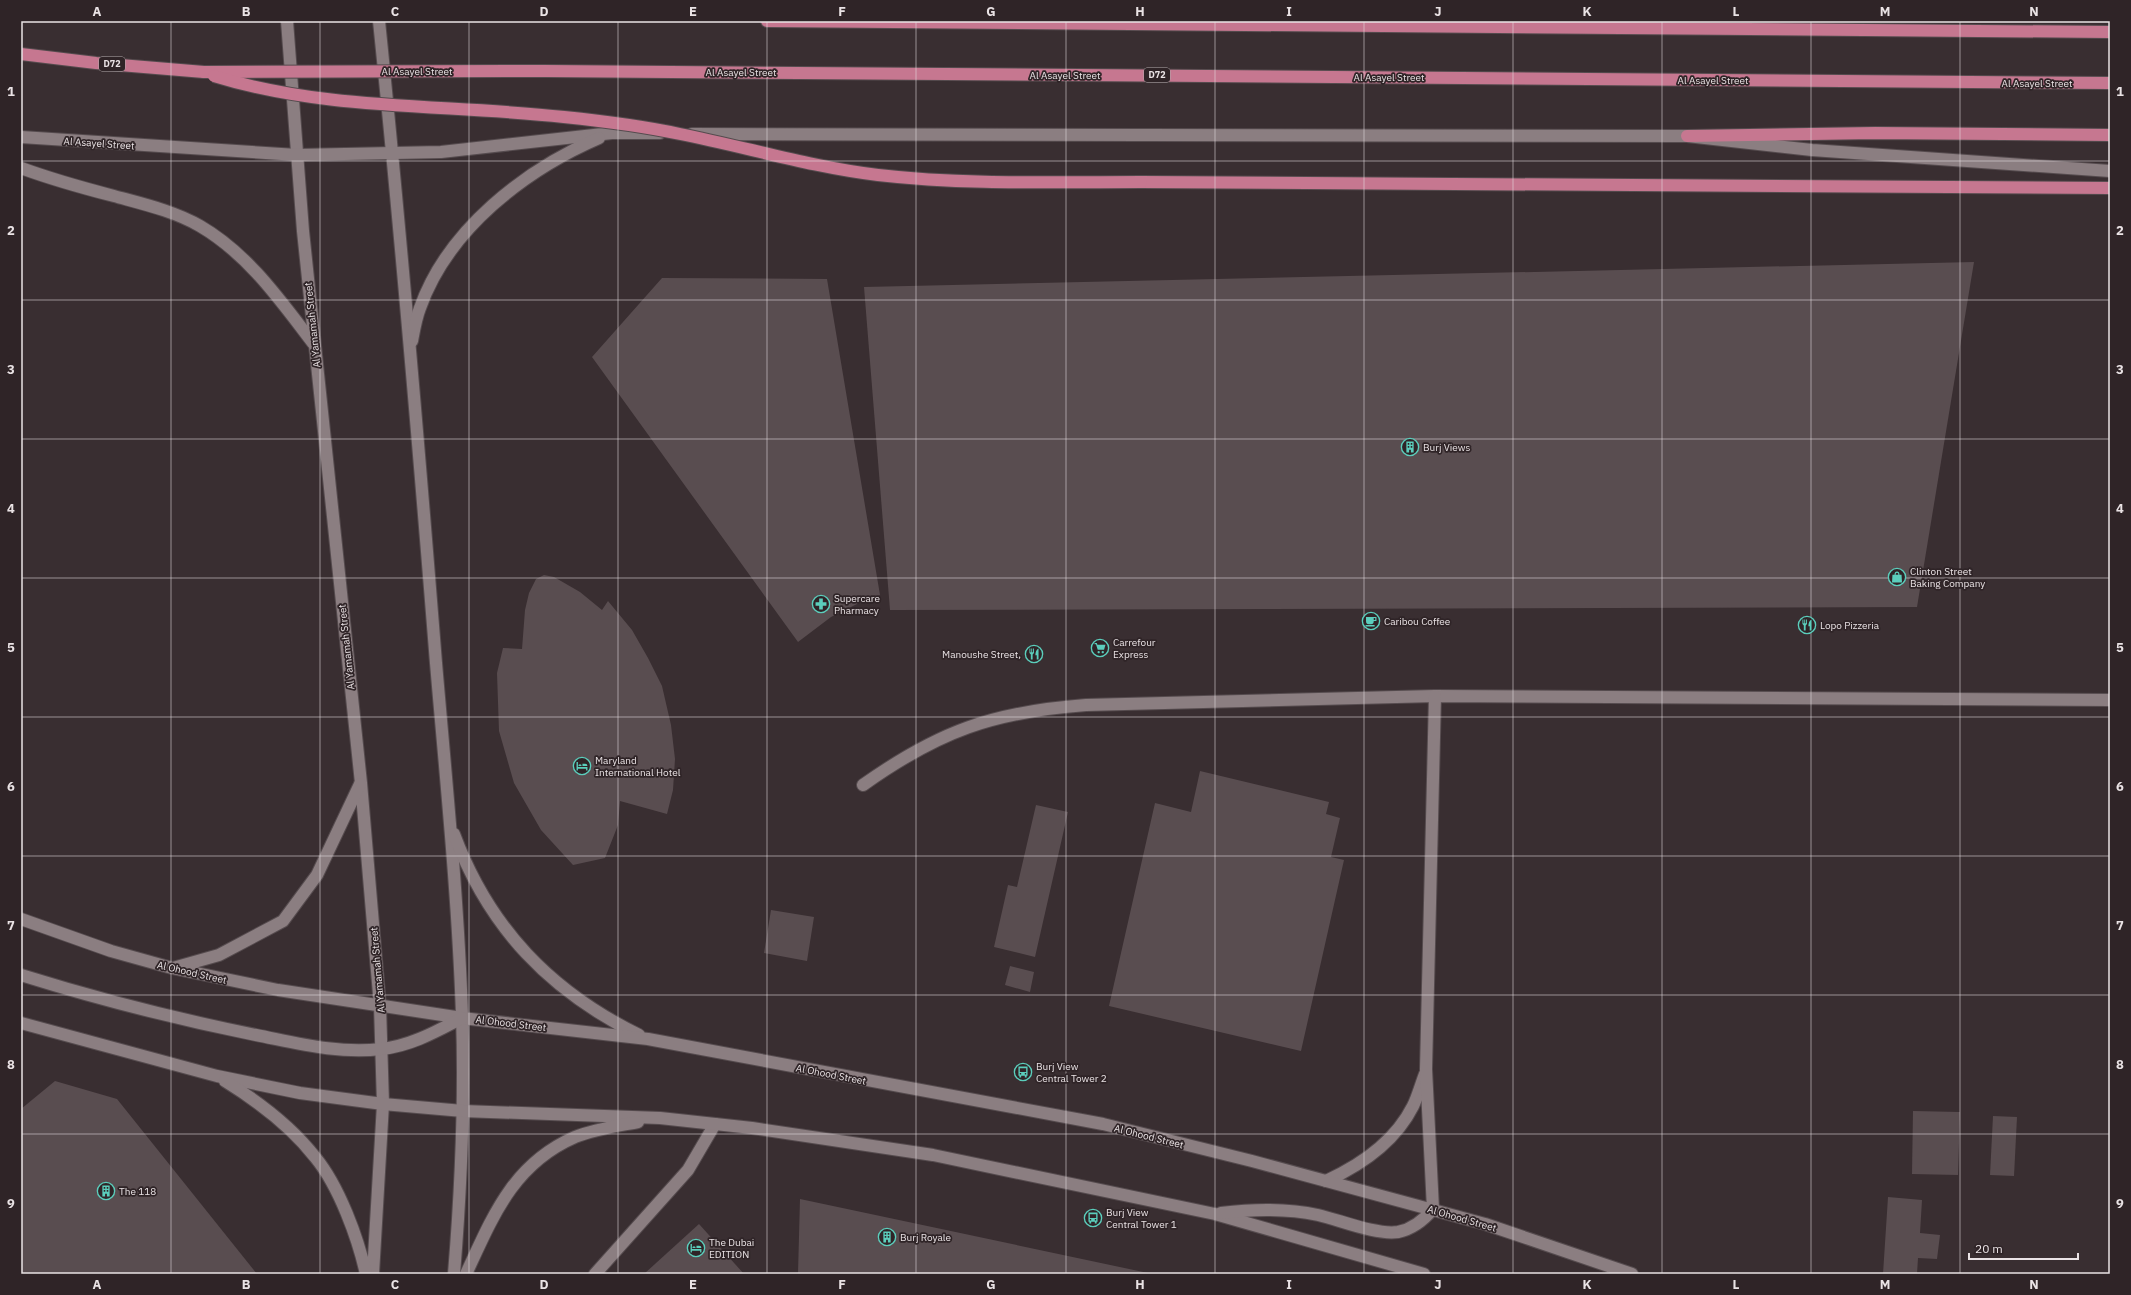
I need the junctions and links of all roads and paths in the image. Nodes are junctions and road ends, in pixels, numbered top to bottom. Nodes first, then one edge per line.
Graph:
1 (287, 21) edge
2 (379, 21) edge
3 (767, 21) edge
4 (2110, 32) edge
5 (21, 54) edge
6 (204, 72) junction
7 (2110, 83) edge
8 (612, 133) junction
9 (2110, 135) edge
10 (1688, 136) junction
11 (21, 137) edge
12 (393, 154) junction
13 (297, 155) junction
14 (21, 168) edge
15 (2110, 171) edge
16 (2110, 188) edge
17 (314, 344) junction
18 (409, 352) junction
19 (1435, 696) junction
20 (2110, 700) edge
21 (361, 783) junction
22 (863, 785) dead end
23 (449, 820) junction
24 (21, 919) edge
25 (172, 968) junction
26 (21, 975) edge
27 (380, 1006) junction
28 (462, 1018) junction
29 (22, 1024) edge
30 (648, 1039) junction
31 (383, 1049) junction
32 (1426, 1069) junction
33 (217, 1076) junction
34 (383, 1104) junction
35 (463, 1111) junction
36 (660, 1118) junction
37 (715, 1124) junction
38 (1326, 1181) junction
39 (1432, 1209) junction
40 (1216, 1214) junction
41 (366, 1274) edge
42 (373, 1274) edge
43 (454, 1274) edge
44 (466, 1274) edge
45 (595, 1274) edge
46 (1424, 1274) edge
47 (1632, 1274) edge

1 - 13 street, Al Yamamah Street
2 - 12 street
3 - 4 main road
5 - 6 main road, Al Asayel Street / D72
6 - 7 main road, Al Asayel Street / D72, bridge
6 - 16 main road, bridge
8 - 10 street, Al Asayel Street
8 - 12 street, Al Asayel Street
8 - 18 street
9 - 10 main road
10 - 15 street, Al Asayel Street
11 - 13 street, Al Asayel Street
12 - 13 street, Al Asayel Street
12 - 18 street
13 - 17 street, Al Yamamah Street
14 - 17 street
17 - 21 street, Al Yamamah Street
18 - 23 street
19 - 20 street
19 - 22 street
19 - 32 street
21 - 25 street
21 - 27 street, Al Yamamah Street
23 - 28 street
23 - 30 street
24 - 25 street, Al Ohood Street
25 - 27 street, Al Ohood Street
26 - 31 street
27 - 28 street, Al Ohood Street
27 - 31 street, Al Yamamah Street
28 - 30 street, Al Ohood Street
28 - 31 street
28 - 35 street
29 - 33 street
30 - 38 street, Al Ohood Street
31 - 34 street, Al Yamamah Street
32 - 38 street
32 - 39 street
33 - 34 street
33 - 41 street
34 - 35 street
34 - 42 street, Al Yamamah Street
35 - 36 street
35 - 43 street
36 - 37 street
36 - 44 street
37 - 40 street
37 - 45 street
38 - 39 street, Al Ohood Street
39 - 40 street
39 - 47 street, Al Ohood Street
40 - 46 street

